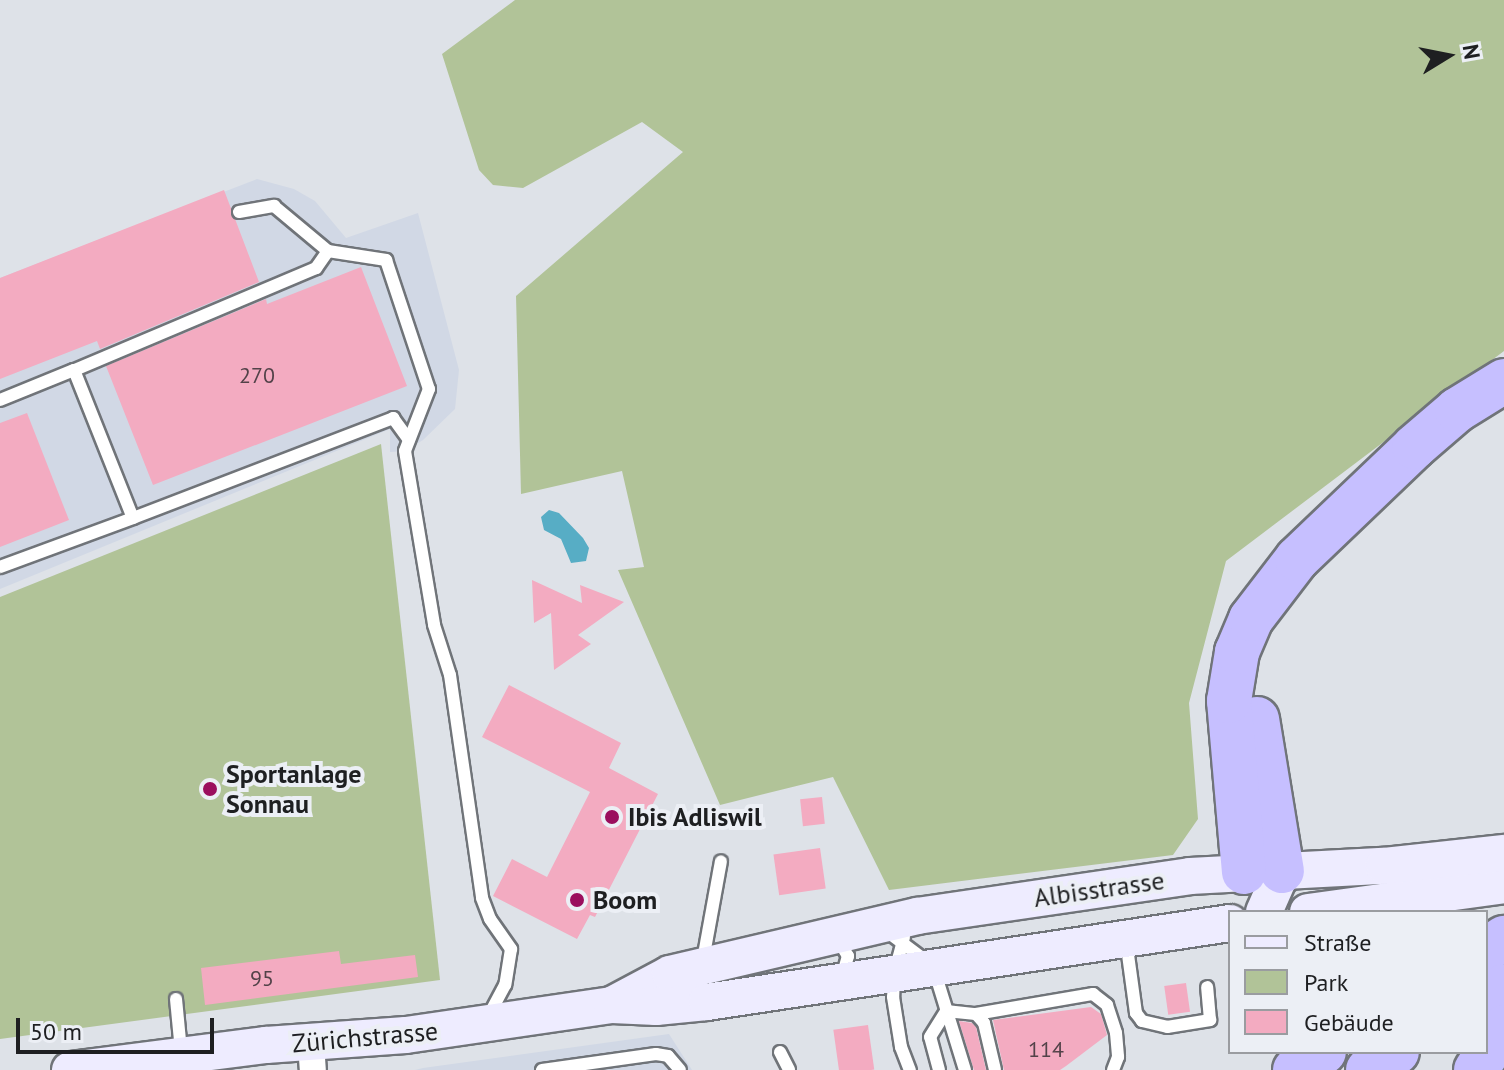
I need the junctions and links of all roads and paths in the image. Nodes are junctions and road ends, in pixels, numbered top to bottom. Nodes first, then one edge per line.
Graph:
1 (239, 212) dead end
2 (328, 251) junction
3 (74, 370) junction
4 (1504, 381) edge
5 (0, 400) edge
6 (1504, 409) edge
7 (409, 440) junction
8 (133, 518) junction
9 (0, 567) edge
10 (1504, 853) edge
11 (721, 861) dead end
12 (1504, 885) edge
13 (1262, 892) edge
14 (1323, 910) edge
15 (1228, 923) edge
16 (831, 934) junction
17 (1125, 937) junction
18 (897, 939) junction
19 (933, 966) junction
20 (693, 978) junction
21 (839, 983) junction
22 (1207, 987) dead end
23 (176, 999) dead end
24 (946, 1011) junction
25 (976, 1014) junction
26 (482, 1025) junction
27 (1504, 1027) edge
28 (780, 1052) dead end
29 (1488, 1052) edge
30 (181, 1054) junction
31 (1321, 1054) edge
32 (1394, 1054) edge
33 (312, 1057) edge
34 (70, 1070) edge
35 (542, 1070) edge
36 (680, 1070) edge
37 (789, 1070) edge
38 (910, 1070) edge
39 (939, 1070) edge
40 (965, 1070) edge
41 (995, 1070) edge
42 (1113, 1070) edge
43 (1295, 1070) edge
44 (1368, 1070) edge

1 - 2 lane
2 - 3 lane
2 - 7 lane
3 - 5 lane
3 - 8 lane
4 - 13 highway
6 - 13 highway
7 - 8 lane
7 - 26 lane
8 - 9 lane
10 - 13 main road, Albisstrasse
11 - 20 lane
12 - 14 main road
13 - 18 main road, Albisstrasse
15 - 17 main road, Albisstrasse
16 - 18 main road, Albisstrasse
16 - 20 main road, Albisstrasse
16 - 21 lane
17 - 19 main road, Albisstrasse
17 - 22 lane
18 - 19 main road, Albisstrasse
18 - 21 main road, Albisstrasse
18 - 38 lane
19 - 24 lane
20 - 21 main road, Albisstrasse
20 - 26 main road, Zürichstrasse
23 - 30 lane
24 - 25 lane
24 - 39 lane
24 - 40 lane
25 - 41 lane
25 - 42 lane
26 - 33 main road, Zürichstrasse
27 - 29 highway
28 - 37 lane
30 - 33 main road, Zürichstrasse
30 - 34 main road, Zürichstrasse
31 - 43 highway
32 - 44 highway
35 - 36 lane

